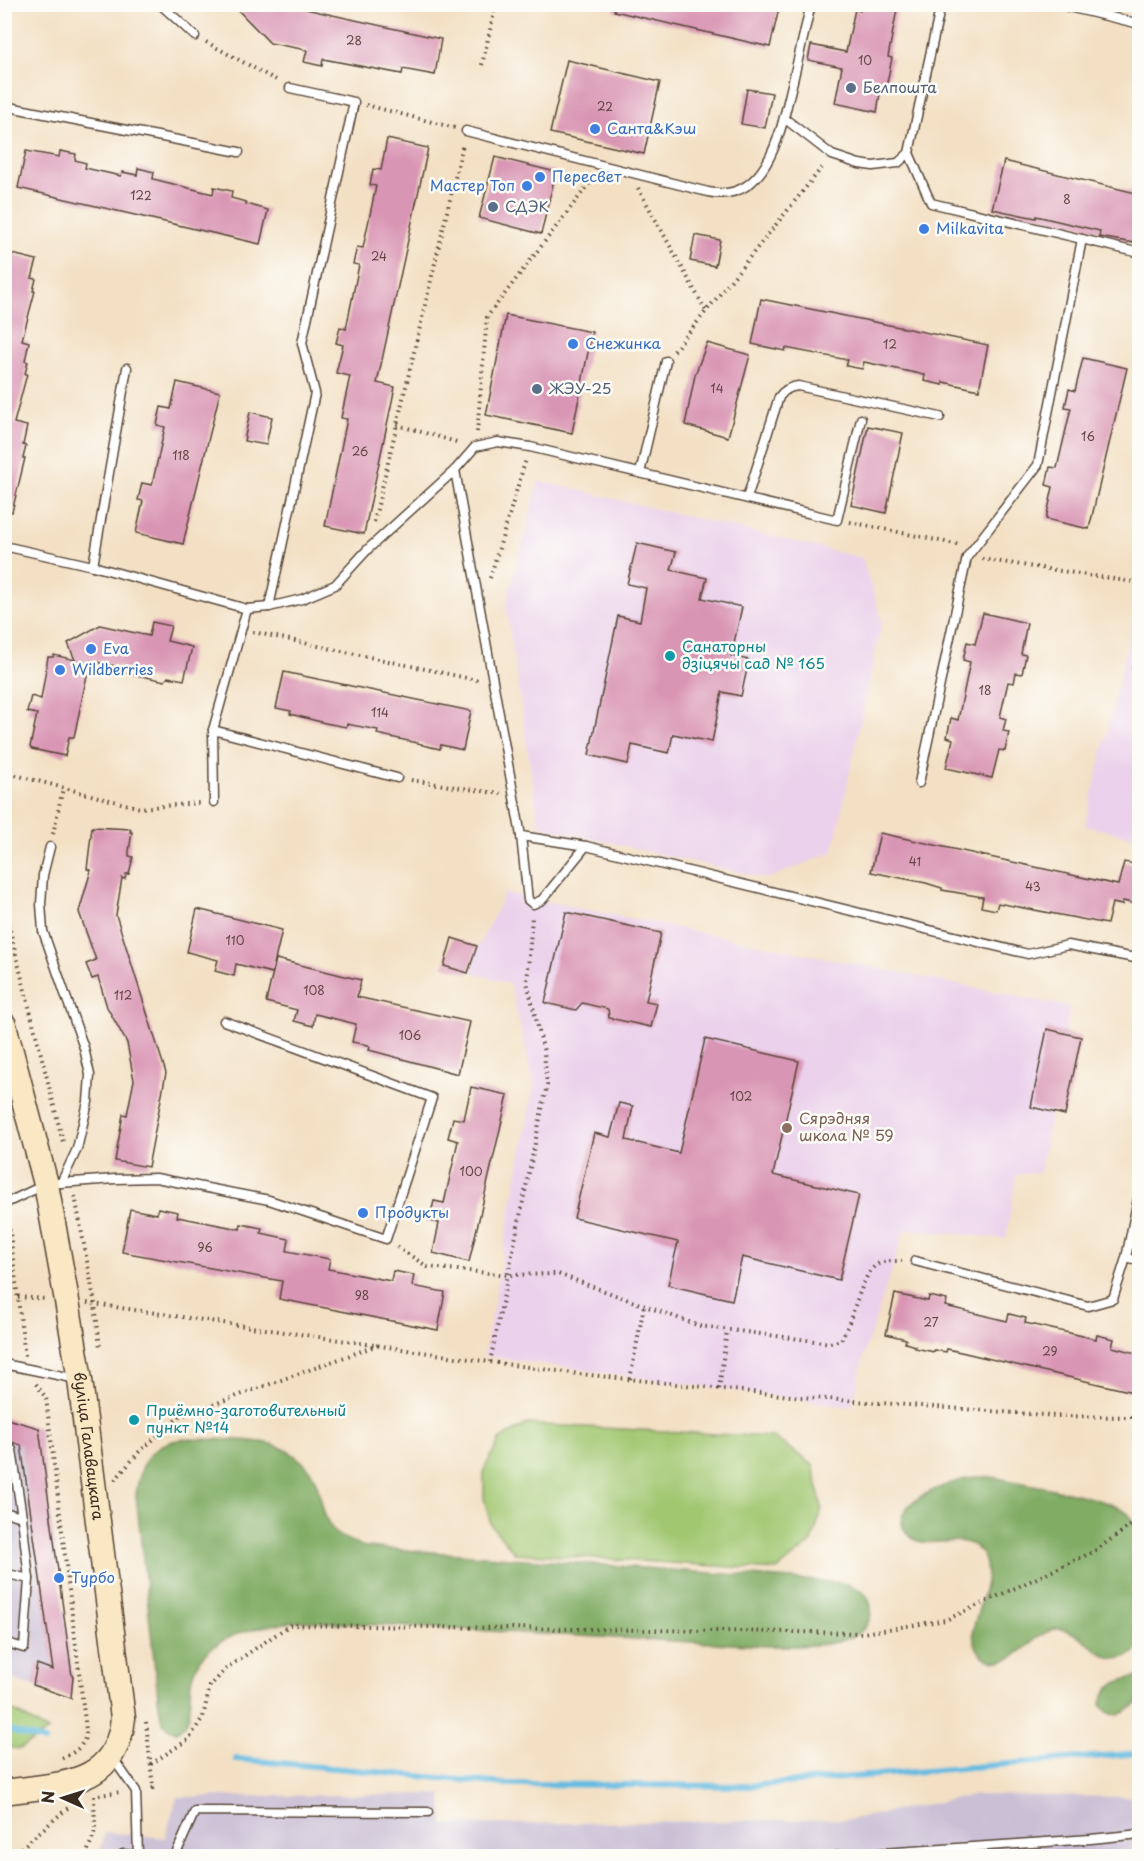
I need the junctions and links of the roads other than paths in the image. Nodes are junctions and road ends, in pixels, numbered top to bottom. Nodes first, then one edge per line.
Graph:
1 (160, 4) edge
2 (811, 4) edge
3 (941, 4) edge
4 (1056, 4) edge
5 (1140, 24) edge
6 (195, 36) road end
7 (290, 88) road end
8 (4, 106) edge
9 (784, 118) junction
10 (466, 131) road end
11 (240, 152) dead end
12 (909, 153) junction
13 (1082, 239) junction
14 (1140, 253) edge
15 (666, 361) road end
16 (127, 368) dead end
17 (940, 417) dead end
18 (861, 419) dead end
19 (455, 470) junction
20 (640, 473) junction
21 (747, 498) junction
22 (4, 546) edge
23 (93, 566) junction
24 (270, 607) junction
25 (246, 609) junction
26 (1140, 659) edge
27 (1137, 668) dead end
28 (213, 730) junction
29 (397, 778) road end
30 (919, 783) dead end
31 (214, 802) road end
32 (521, 836) junction
33 (585, 846) junction
34 (50, 847) road end
35 (1140, 959) edge
36 (224, 1021) dead end
37 (4, 1025) edge
38 (54, 1184) junction
39 (1140, 1189) edge
40 (5, 1204) edge
41 (1126, 1258) junction
42 (915, 1261) road end
43 (1140, 1261) edge
44 (4, 1364) edge
45 (80, 1380) junction
46 (4, 1448) edge
47 (4, 1512) edge
48 (22, 1517) junction
49 (4, 1573) edge
50 (29, 1580) junction
51 (4, 1642) edge
52 (112, 1757) junction
53 (4, 1792) edge
54 (428, 1812) dead end
55 (1140, 1834) edge
56 (137, 1856) edge
57 (122, 1857) edge
58 (175, 1857) edge
59 (837, 1857) edge

1 - 6 lane
2 - 9 lane
3 - 12 lane
4 - 5 lane
7 - 24 lane
8 - 11 lane
9 - 10 lane
9 - 12 lane
12 - 13 lane
13 - 14 lane
13 - 30 lane
15 - 20 lane
16 - 23 lane
17 - 21 lane
18 - 21 lane
19 - 20 lane
19 - 24 lane
19 - 32 lane
20 - 21 lane
22 - 23 lane
23 - 25 lane
24 - 25 lane
25 - 28 lane
26 - 27 lane
28 - 29 lane
28 - 31 lane
32 - 33 lane
32 - 33 lane
33 - 35 lane
34 - 38 lane
36 - 38 lane
37 - 38 street, вуліца Галавацкага
38 - 40 lane
38 - 45 street, вуліца Галавацкага
39 - 41 lane
41 - 42 lane
41 - 43 lane
44 - 45 lane
45 - 52 street, вуліца Галавацкага
46 - 48 lane
47 - 48 lane
48 - 50 lane
49 - 50 lane
50 - 51 lane
52 - 53 street
52 - 56 lane
54 - 58 lane
55 - 59 lane
56 - 57 lane

